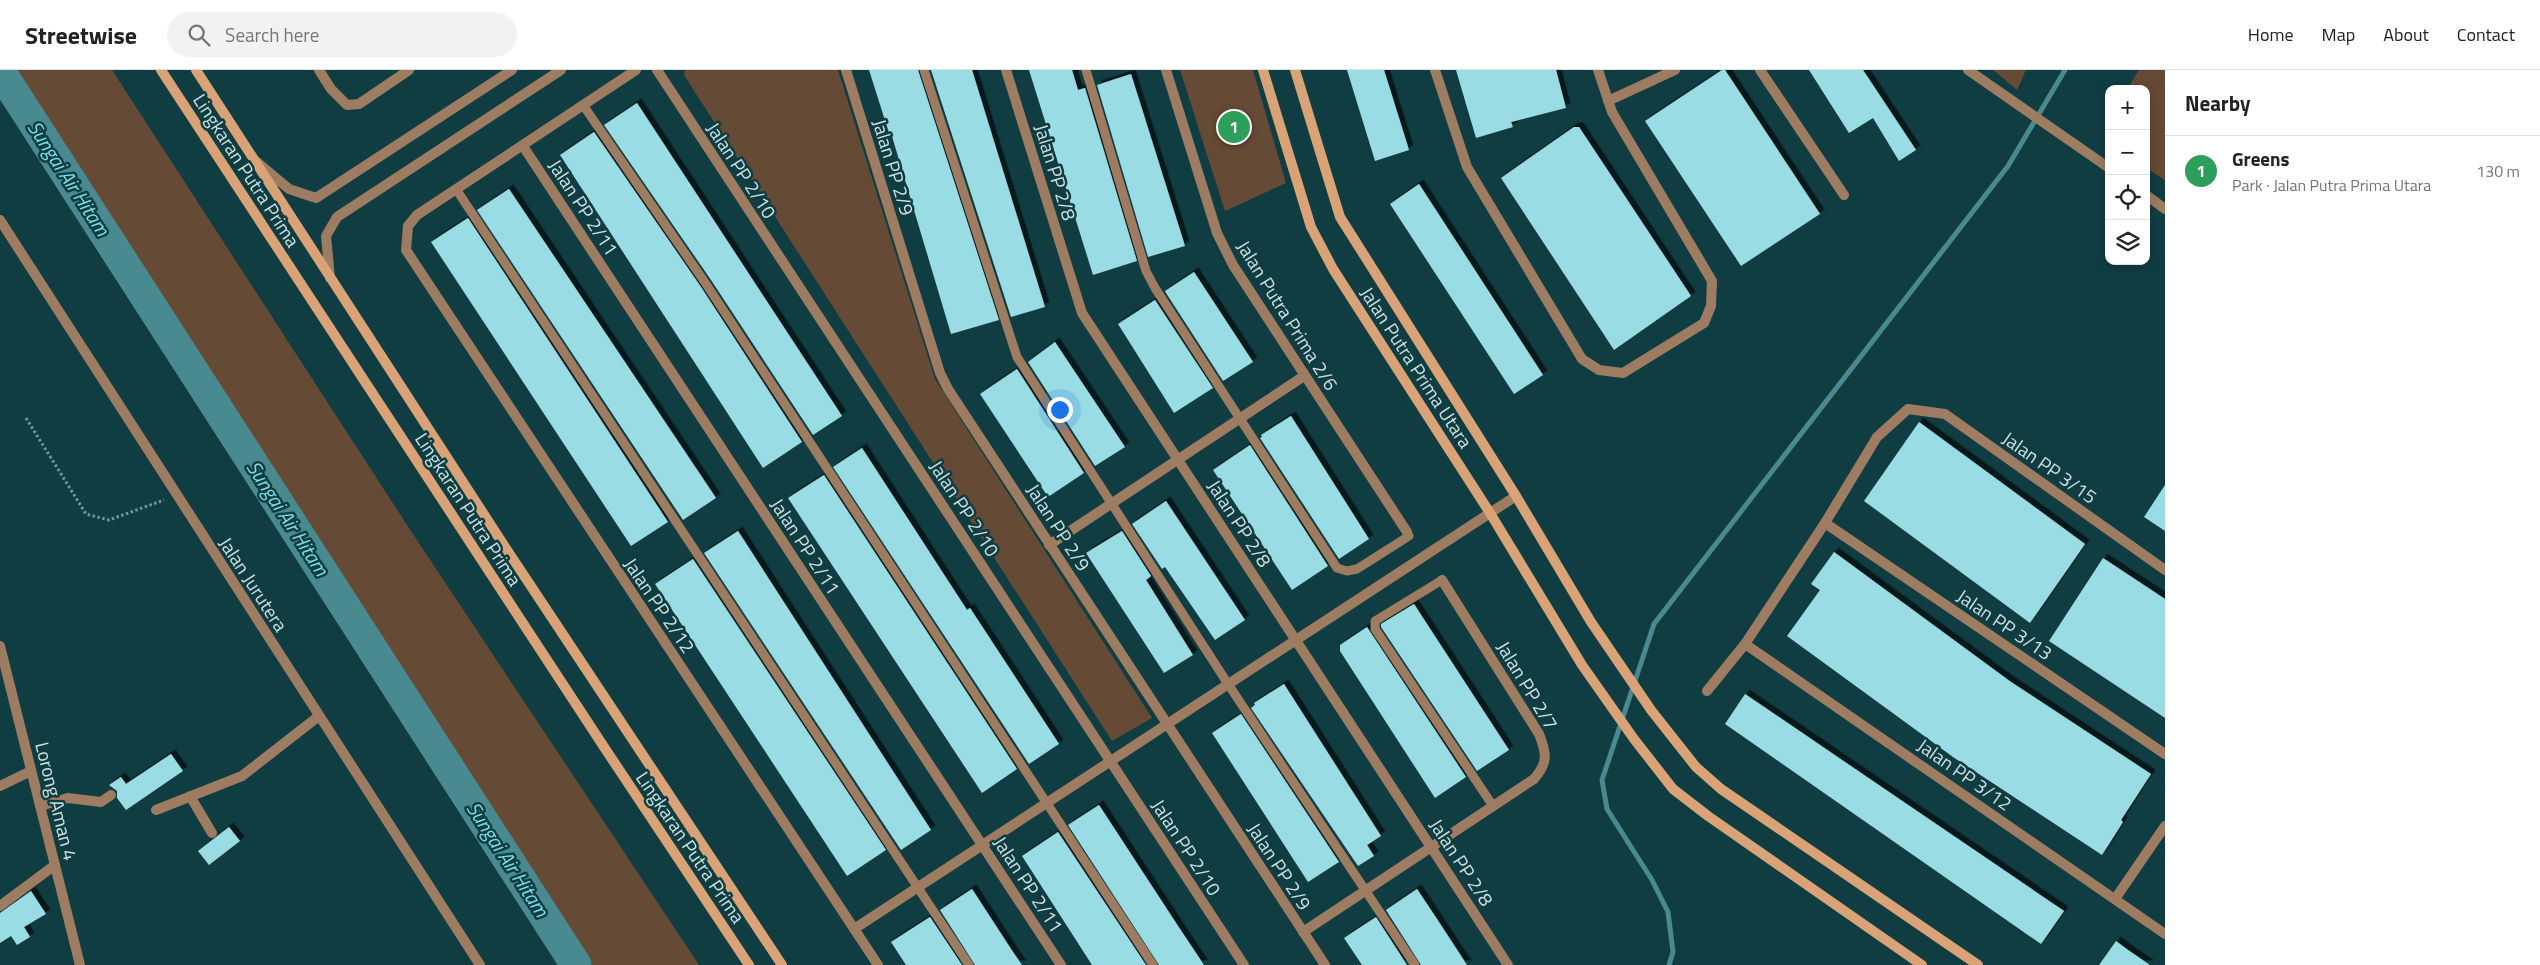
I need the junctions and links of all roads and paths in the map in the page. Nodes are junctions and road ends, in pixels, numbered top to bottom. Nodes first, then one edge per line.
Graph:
1 (161, 70) edge
2 (196, 70) edge
3 (319, 70) edge
4 (409, 70) edge
5 (512, 70) edge
6 (636, 70) edge
7 (657, 70) edge
8 (846, 70) edge
9 (924, 70) edge
10 (1006, 70) edge
11 (1086, 70) edge
12 (1166, 70) edge
13 (1263, 70) edge
14 (1294, 70) edge
15 (1435, 70) edge
16 (1598, 70) edge
17 (1675, 70) edge
18 (1760, 70) edge
19 (1968, 70) edge
20 (555, 71) edge
21 (1608, 101) junction
22 (583, 105) junction
23 (523, 146) junction
24 (252, 158) junction
25 (2105, 165) edge
26 (456, 189) junction
27 (1844, 195) dead end
28 (2150, 198) edge
29 (2165, 209) edge
30 (0, 220) edge
31 (330, 278) junction
32 (1304, 376) junction
33 (26, 418) dead end
34 (1240, 419) junction
35 (1178, 460) junction
36 (177, 496) junction
37 (1516, 496) junction
38 (1111, 504) junction
39 (1490, 513) junction
40 (1825, 523) junction
41 (1407, 532) joint
42 (1049, 545) junction
43 (2165, 570) edge
44 (1442, 580) joint
45 (1296, 640) junction
46 (1745, 644) junction
47 (0, 646) edge
48 (1228, 684) junction
49 (1708, 691) dead end
50 (319, 716) junction
51 (1166, 725) junction
52 (2165, 754) edge
53 (1110, 762) junction
54 (31, 771) junction
55 (0, 786) edge
56 (111, 795) dead end
57 (190, 796) junction
58 (1046, 803) junction
59 (40, 806) junction
60 (1494, 806) junction
61 (156, 810) dead end
62 (2165, 826) edge
63 (212, 833) dead end
64 (982, 845) junction
65 (1431, 847) junction
66 (55, 866) junction
67 (918, 887) junction
68 (1364, 892) junction
69 (2115, 899) junction
70 (0, 906) edge
71 (854, 929) junction
72 (1303, 932) junction
73 (2165, 934) edge
74 (80, 965) edge
75 (480, 965) edge
76 (749, 965) edge
77 (782, 965) edge
78 (878, 965) edge
79 (969, 965) edge
80 (1061, 965) edge
81 (1153, 965) edge
82 (1244, 965) edge
83 (1324, 965) edge
84 (1415, 965) edge
85 (1508, 965) edge
86 (1922, 965) edge
87 (1978, 965) edge

1 - 76 main road, Lingkaran Putra Prima
2 - 24 main road, Lingkaran Putra Prima
3 - 4 street
5 - 24 street
6 - 22 street, Jalan PP 2/12
7 - 53 street, Jalan PP 2/10
8 - 42 street, Jalan PP 2/9
9 - 38 lane
10 - 35 street, Jalan PP 2/8
11 - 34 lane
12 - 32 street, Jalan Putra Prima 2/6
13 - 39 main road, Jalan Putra Prima Utara
14 - 37 main road, Jalan Putra Prima Utara
15 - 21 street
16 - 21 street
17 - 21 street
18 - 27 street
19 - 25 street
20 - 31 street
22 - 23 street, Jalan PP 2/12
22 - 58 lane
23 - 26 street, Jalan PP 2/12
23 - 64 street, Jalan PP 2/11
24 - 31 main road, Lingkaran Putra Prima
26 - 67 lane
26 - 71 street, Jalan PP 2/12
28 - 29 street
30 - 36 street, Jalan Jurutera
31 - 77 main road, Lingkaran Putra Prima
32 - 34 street
32 - 41 street, Jalan Putra Prima 2/6
33 - 36 path
34 - 35 street
34 - 41 lane
35 - 38 street
35 - 45 street, Jalan PP 2/8
36 - 50 street, Jalan Jurutera
37 - 39 street
37 - 87 main road, Jalan Putra Prima Utara
38 - 42 street
38 - 48 lane
39 - 45 street
39 - 86 main road, Jalan Putra Prima Utara
40 - 43 street, Jalan PP 3/15
40 - 46 street
40 - 52 street, Jalan PP 3/13
42 - 51 street, Jalan PP 2/9
44 - 60 street, Jalan PP 2/7
44 - 60 lane
45 - 48 street
45 - 65 street, Jalan PP 2/8
46 - 49 street
46 - 69 street, Jalan PP 3/12
47 - 54 street, Lorong Aman 4
48 - 51 street
48 - 68 lane
50 - 57 street
50 - 75 street, Jalan Jurutera
51 - 53 street
51 - 72 street, Jalan PP 2/9
53 - 58 street
53 - 82 street, Jalan PP 2/10
54 - 55 street
54 - 59 street, Lorong Aman 4
56 - 59 street
57 - 61 street
57 - 63 street
58 - 64 street
58 - 81 lane
59 - 66 street, Lorong Aman 4
60 - 65 street, Jalan PP 2/7
62 - 69 street
64 - 67 street
64 - 80 street, Jalan PP 2/11
65 - 68 street, Jalan PP 2/7
65 - 85 street, Jalan PP 2/8
66 - 70 street
66 - 74 street, Lorong Aman 4
67 - 71 street
67 - 79 lane
68 - 72 street, Jalan PP 2/7
68 - 84 lane
69 - 73 street, Jalan PP 3/12
71 - 78 street, Jalan PP 2/12
72 - 83 street, Jalan PP 2/9

